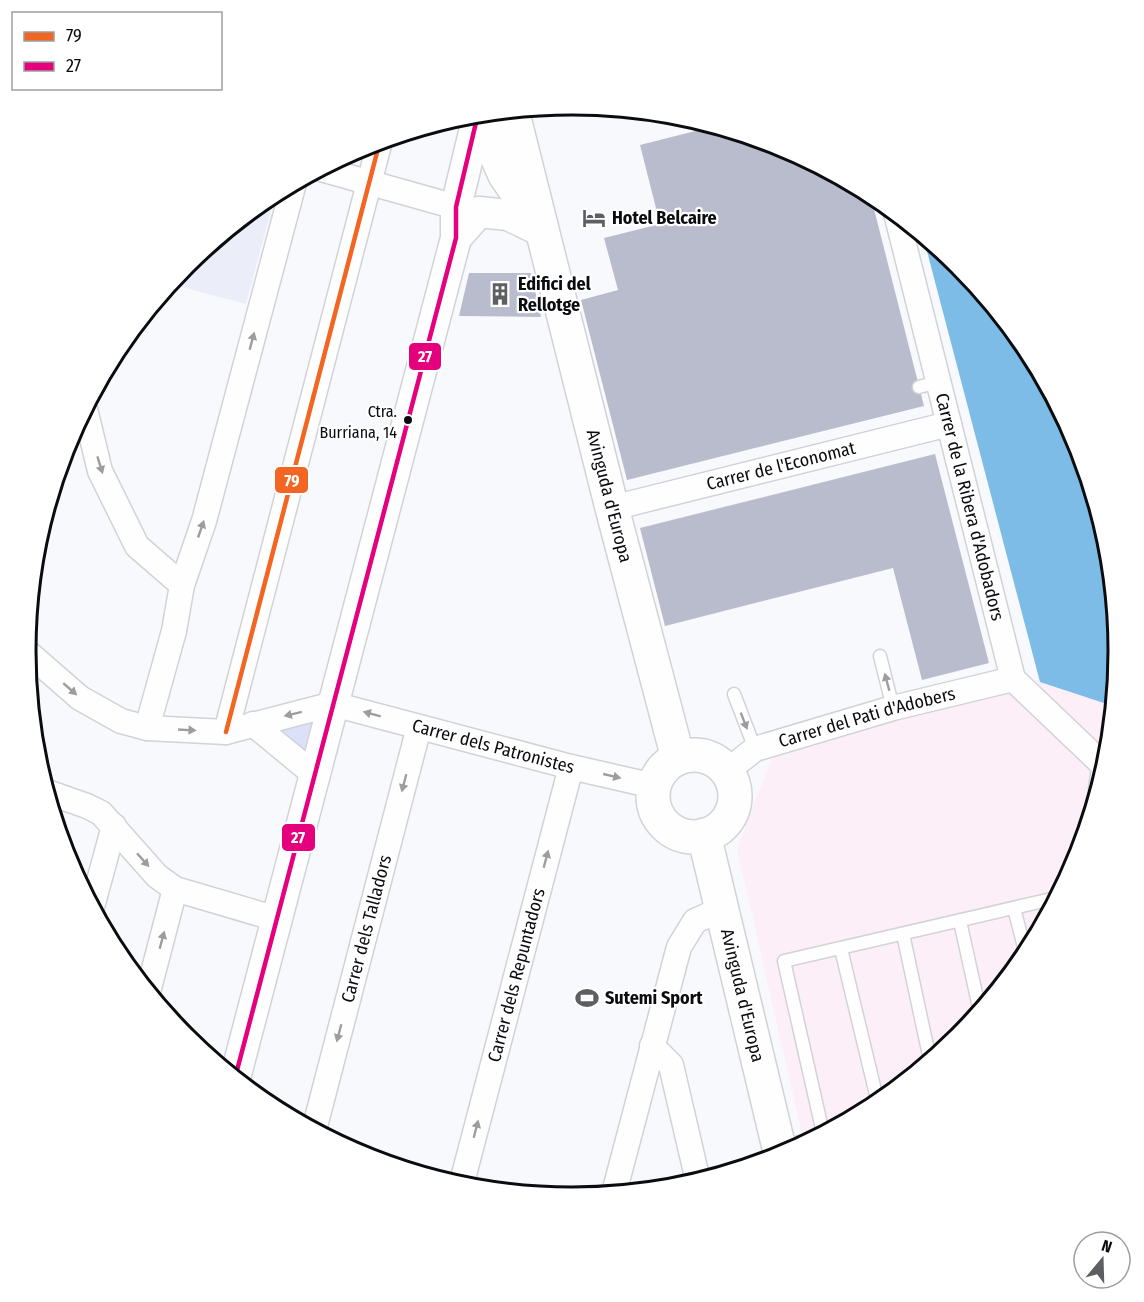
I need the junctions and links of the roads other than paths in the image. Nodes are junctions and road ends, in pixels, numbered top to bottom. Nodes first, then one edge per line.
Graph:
1 (482, 123) edge
2 (515, 123) edge
3 (477, 124) edge
4 (377, 152) edge
5 (332, 172) edge
6 (505, 175) junction
7 (369, 182) junction
8 (291, 195) edge
9 (467, 210) junction
10 (899, 226) edge
11 (543, 232) junction
12 (88, 421) edge
13 (949, 424) junction
14 (612, 508) junction
15 (182, 585) junction
16 (880, 656) dead end
17 (36, 660) edge
18 (1013, 679) junction
19 (734, 694) dead end
20 (333, 704) junction
21 (893, 708) junction
22 (253, 724) junction
23 (419, 727) junction
24 (147, 728) junction
25 (226, 732) junction
26 (755, 749) junction
27 (678, 758) junction
28 (1098, 758) edge
29 (571, 767) junction
30 (727, 771) junction
31 (315, 775) junction
32 (654, 786) junction
33 (56, 795) edge
34 (114, 826) junction
35 (704, 835) junction
36 (175, 889) junction
37 (95, 896) edge
38 (1046, 900) edge
39 (1014, 908) junction
40 (722, 909) junction
41 (277, 919) junction
42 (960, 921) junction
43 (903, 934) junction
44 (1023, 941) edge
45 (841, 949) junction
46 (151, 982) edge
47 (978, 1001) edge
48 (652, 1046) junction
49 (928, 1051) edge
50 (237, 1069) edge
51 (876, 1093) edge
52 (316, 1122) edge
53 (822, 1125) edge
54 (778, 1145) edge
55 (696, 1173) edge
56 (464, 1176) edge
57 (616, 1185) edge

1 - 6 main road, Avinguda d'Europa
2 - 6 street
2 - 11 main road, Avinguda d'Europa
3 - 9 street
4 - 7 street
5 - 7 street
6 - 9 street
6 - 11 main road, Avinguda d'Europa
7 - 9 street
7 - 25 street
15 -> 8 street
9 - 11 street
9 - 20 street
10 - 13 street, Carrer de la Ribera d'Adobadors
11 - 14 main road, Avinguda d'Europa
12 -> 15 street
13 - 14 street, Carrer de l'Economat
13 - 18 street, Carrer de la Ribera d'Adobadors
14 - 27 main road, Avinguda d'Europa
15 - 24 street
21 -> 16 lane
17 -> 24 street
18 - 21 street, Carrer del Pati d'Adobers
18 - 28 street
19 -> 26 lane
20 -> 22 street
23 -> 20 street, Carrer dels Patronistes
20 - 31 street
21 - 26 street, Carrer del Pati d'Adobers
22 - 25 street
22 - 31 street
23 - 29 street, Carrer dels Patronistes
23 -> 52 street, Carrer dels Talladors
24 -> 25 street
26 - 30 street, Carrer del Pati d'Adobers
27 - 30 main road
27 - 32 main road
29 -> 32 street, Carrer dels Patronistes
56 -> 29 street, Carrer dels Repuntadors
30 - 35 main road
31 - 41 street
32 - 35 main road
33 - 34 street
34 -> 36 street
34 - 37 street
35 - 40 main road, Avinguda d'Europa
36 - 41 street
46 -> 36 street
38 - 39 lane
39 - 42 lane
39 - 44 lane
40 - 48 street
40 - 54 main road, Avinguda d'Europa
41 - 50 street
42 - 43 lane
42 - 47 lane
43 - 45 lane
43 - 49 lane
45 - 51 lane
45 - 53 lane
48 - 55 street
48 - 57 street

